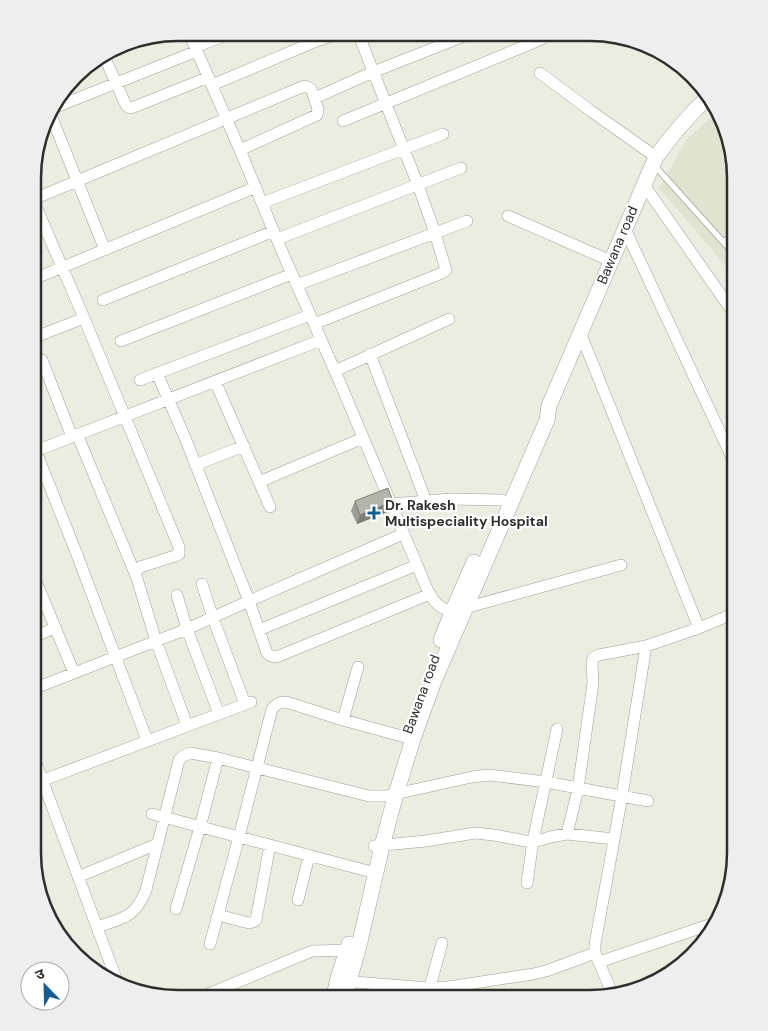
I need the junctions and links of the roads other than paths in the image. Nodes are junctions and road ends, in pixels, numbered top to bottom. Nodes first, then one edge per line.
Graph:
1 (451, 41) edge
2 (537, 41) edge
3 (193, 42) edge
4 (211, 42) edge
5 (315, 42) edge
6 (361, 42) edge
7 (196, 49) junction
8 (106, 62) edge
9 (373, 72) junction
10 (540, 73) dead end
11 (210, 81) junction
12 (115, 83) junction
13 (315, 98) junction
14 (703, 101) edge
15 (385, 103) junction
16 (62, 106) edge
17 (226, 118) junction
18 (54, 121) edge
19 (343, 122) dead end
20 (443, 134) dead end
21 (403, 149) junction
22 (240, 150) junction
23 (654, 160) junction
24 (461, 168) dead end
25 (78, 180) junction
26 (418, 185) junction
27 (644, 185) junction
28 (256, 187) junction
29 (41, 198) edge
30 (262, 203) junction
31 (508, 216) dead end
32 (41, 218) edge
33 (467, 221) dead end
34 (624, 229) junction
35 (436, 233) junction
36 (276, 235) junction
37 (727, 240) edge
38 (724, 242) junction
39 (727, 245) edge
40 (105, 250) junction
41 (611, 261) junction
42 (62, 268) junction
43 (292, 274) junction
44 (41, 276) edge
45 (297, 285) junction
46 (103, 300) dead end
47 (727, 303) edge
48 (84, 318) junction
49 (449, 319) dead end
50 (312, 320) junction
51 (580, 332) junction
52 (41, 335) edge
53 (321, 340) junction
54 (121, 341) dead end
55 (370, 354) junction
56 (42, 360) dead end
57 (335, 371) junction
58 (157, 373) junction
59 (140, 380) dead end
60 (215, 381) junction
61 (168, 399) junction
62 (549, 406) junction
63 (124, 416) junction
64 (75, 436) junction
65 (363, 438) junction
66 (727, 443) edge
67 (244, 446) junction
68 (41, 447) edge
69 (195, 465) junction
70 (41, 467) edge
71 (259, 482) junction
72 (502, 500) junction
73 (426, 501) junction
74 (391, 504) junction
75 (270, 507) dead end
76 (403, 534) junction
77 (622, 565) dead end
78 (417, 566) junction
79 (136, 576) junction
80 (202, 584) dead end
81 (41, 594) edge
82 (430, 594) junction
83 (176, 595) dead end
84 (249, 601) junction
85 (459, 609) junction
86 (726, 617) edge
87 (213, 618) junction
88 (55, 628) junction
89 (700, 628) junction
90 (187, 629) junction
91 (260, 630) junction
92 (41, 634) edge
93 (446, 640) junction
94 (156, 641) junction
95 (646, 646) junction
96 (116, 656) junction
97 (358, 666) dead end
98 (74, 673) junction
99 (41, 686) edge
100 (219, 714) junction
101 (343, 720) junction
102 (187, 725) junction
103 (557, 729) dead end
104 (405, 736) junction
105 (147, 740) junction
106 (218, 758) junction
107 (257, 768) junction
108 (41, 782) edge
109 (546, 782) junction
110 (578, 789) junction
111 (41, 790) edge
112 (391, 795) junction
113 (622, 796) junction
114 (648, 801) dead end
115 (158, 816) junction
116 (200, 827) junction
117 (567, 834) junction
118 (239, 837) junction
119 (614, 839) junction
120 (533, 842) junction
121 (157, 844) junction
122 (270, 845) junction
123 (378, 846) junction
124 (309, 856) junction
125 (368, 872) junction
126 (78, 877) junction
127 (527, 883) dead end
128 (298, 900) dead end
129 (176, 908) dead end
130 (218, 915) junction
131 (706, 925) edge
132 (97, 927) junction
133 (442, 943) dead end
134 (210, 944) dead end
135 (353, 950) junction
136 (597, 958) junction
137 (114, 973) edge
138 (343, 981) junction
139 (610, 989) edge
140 (230, 990) edge
141 (338, 990) edge
142 (344, 990) edge
143 (407, 990) edge
144 (429, 990) edge
145 (438, 990) edge

1 - 9 street
2 - 15 street
3 - 7 street
4 - 7 street
5 - 11 street
6 - 9 street
7 - 11 street
7 - 12 street
8 - 12 street
9 - 13 street
9 - 15 street
10 - 23 street
11 - 12 street
11 - 17 street
12 - 16 street
13 - 17 street
13 - 22 street
14 - 23 street, Bawana road
15 - 19 street
15 - 21 street
17 - 22 street
17 - 25 street
18 - 25 street
20 - 21 street
21 - 26 street
21 - 30 street
22 - 28 street
23 - 27 street, Bawana road
23 - 38 lane
24 - 26 street
25 - 29 street
25 - 40 street
26 - 35 street
26 - 36 street
27 - 34 street, Bawana road
27 - 47 street
28 - 30 street
28 - 40 street
30 - 36 street
31 - 41 street
32 - 42 street
33 - 35 street
34 - 41 street, Bawana road
34 - 66 street
35 - 45 street
35 - 50 street
36 - 43 street
36 - 46 street
37 - 38 lane
38 - 39 lane
40 - 42 street
41 - 51 street, Bawana road
42 - 44 street
42 - 48 street
43 - 45 street
43 - 54 street
45 - 50 street
48 - 52 street
48 - 63 street
49 - 55 street
50 - 53 street
50 - 58 street
51 - 62 street, Bawana road
51 - 89 street
53 - 57 street
53 - 60 street
55 - 57 street
55 - 73 street
56 - 64 street
57 - 65 street
58 - 59 street
58 - 61 street
60 - 61 street
60 - 67 street
61 - 63 street
61 - 69 street
62 - 72 street, Bawana road
62 - 85 street, Bawana road
63 - 64 street
63 - 79 street
64 - 68 street
64 - 79 street
65 - 71 street
65 - 74 street
67 - 69 street
67 - 71 street
69 - 84 street
70 - 96 street
71 - 75 street
72 - 73 street
72 - 85 street, Bawana road
73 - 74 street
74 - 76 street
76 - 78 street
76 - 84 street
77 - 85 street
78 - 82 street
78 - 91 street
79 - 94 street
80 - 87 street
81 - 88 street
82 - 85 street
82 - 91 street
83 - 90 street
84 - 87 street
84 - 91 street
85 - 93 street, Bawana road
86 - 89 street
87 - 90 street
87 - 100 street
88 - 92 street
88 - 98 street
89 - 95 street
90 - 94 street
90 - 100 street
93 - 104 street, Bawana road
93 - 112 street, Bawana road
94 - 96 street
94 - 102 street
95 - 110 street
95 - 113 street
96 - 98 street
96 - 105 street
97 - 101 street
98 - 99 street
100 - 102 street
101 - 104 street
101 - 107 street
102 - 105 street
103 - 109 street
104 - 112 street, Bawana road
105 - 108 street
106 - 107 street
106 - 115 street
106 - 116 street
107 - 112 street
107 - 118 street
109 - 110 street
109 - 112 street
109 - 120 street
110 - 113 street
110 - 117 street
111 - 126 street
112 - 123 street, Bawana road
113 - 114 street
113 - 119 street
115 - 116 street
115 - 121 street
116 - 118 street
116 - 129 street
117 - 119 street
117 - 120 street
118 - 122 street
118 - 130 street
119 - 136 street
120 - 123 street
120 - 127 street
121 - 126 street
121 - 132 street
122 - 124 street
122 - 130 street
123 - 125 street, Bawana road
123 - 135 street, Bawana road
124 - 125 street
124 - 128 street
125 - 135 street, Bawana road
126 - 132 street
130 - 134 street
131 - 136 street
132 - 137 street
133 - 144 street
135 - 138 street, Bawana road
135 - 140 street
136 - 139 street
136 - 145 street
138 - 141 street, Bawana road
138 - 142 street, Bawana road
138 - 143 street

